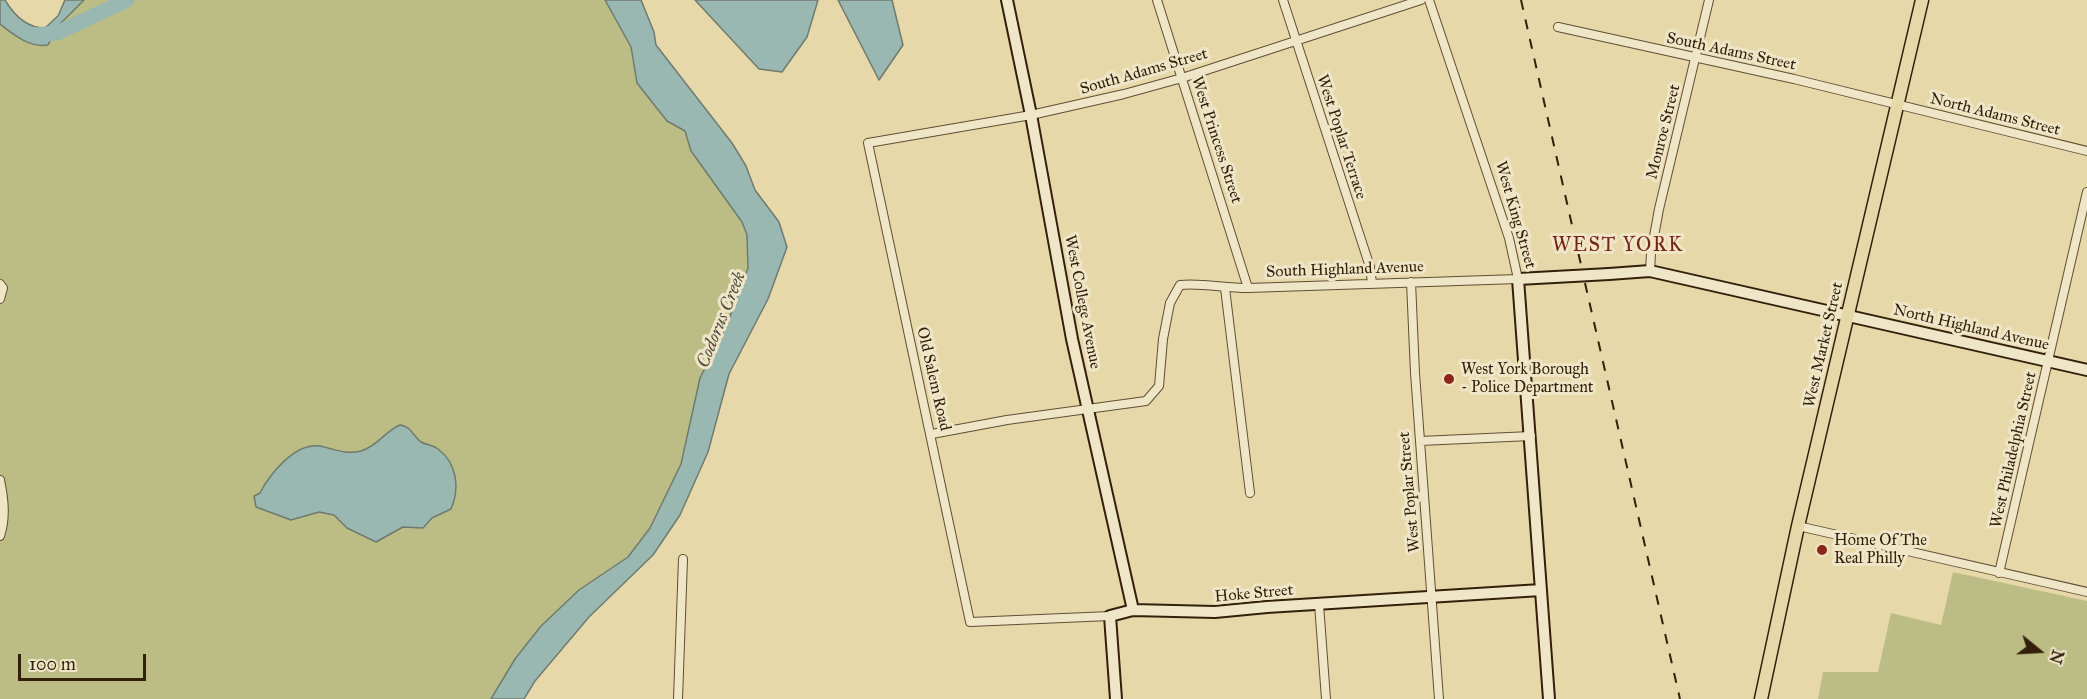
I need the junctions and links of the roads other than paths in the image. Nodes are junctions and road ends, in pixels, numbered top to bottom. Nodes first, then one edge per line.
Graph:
1 (1007, 0) edge
2 (1157, 0) edge
3 (1283, 0) edge
4 (1421, 0) edge
5 (1430, 0) edge
6 (1709, 0) edge
7 (1922, 0) edge
8 (1558, 27) dead end
9 (1295, 39) junction
10 (1696, 58) junction
11 (1182, 78) junction
12 (1897, 105) junction
13 (1031, 116) junction
14 (868, 143) joint
15 (2087, 152) edge
16 (2087, 192) edge
17 (1650, 271) junction
18 (1518, 279) junction
19 (1411, 282) junction
20 (1372, 283) junction
21 (0, 284) edge
22 (1225, 288) junction
23 (1248, 288) junction
24 (0, 299) edge
25 (1848, 316) junction
26 (2048, 361) junction
27 (2087, 370) edge
28 (1089, 407) junction
29 (932, 434) junction
30 (1531, 436) junction
31 (1420, 441) junction
32 (0, 480) edge
33 (1250, 493) dead end
34 (1798, 526) junction
35 (0, 536) edge
36 (682, 559) dead end
37 (1999, 573) junction
38 (1542, 590) junction
39 (2087, 592) edge
40 (1432, 597) junction
41 (1319, 604) junction
42 (1133, 610) junction
43 (1110, 616) junction
44 (970, 622) joint
45 (678, 699) edge
46 (1116, 699) edge
47 (1326, 699) edge
48 (1439, 699) edge
49 (1549, 699) edge
50 (1761, 699) edge

1 - 13 street, West College Avenue
2 - 11 street, West Princess Street
3 - 9 street, West Poplar Terrace
4 - 9 street, South Adams Street
5 - 18 street, West King Street
6 - 10 street, Monroe Street
7 - 12 main road, West Market Street
8 - 10 street, South Adams Street
9 - 11 street, South Adams Street
9 - 20 street, West Poplar Terrace
10 - 12 street, South Adams Street
10 - 17 street, Monroe Street
11 - 13 street, South Adams Street
11 - 23 street, West Princess Street
12 - 15 street, North Adams Street
12 - 25 main road, West Market Street
13 - 14 street, South Adams Street
13 - 28 street, West College Avenue
14 - 29 street, Old Salem Road
16 - 26 street, West Philadelphia Street
17 - 18 street, South Highland Avenue, bridge
17 - 25 street, South Highland Avenue
18 - 19 street, South Highland Avenue
18 - 30 street, West King Street
19 - 20 street, South Highland Avenue
19 - 31 street, West Poplar Street
20 - 23 street, South Highland Avenue
21 - 24 street
22 - 23 street, South Highland Avenue
22 - 28 street, South Highland Avenue
22 - 33 street
25 - 26 street, North Highland Avenue
25 - 34 main road, West Market Street
26 - 27 street, North Highland Avenue
26 - 37 street, West Philadelphia Street
28 - 29 street, South Highland Avenue
28 - 42 street, West College Avenue
29 - 44 street, Old Salem Road
30 - 31 street
30 - 38 street, West King Street
31 - 40 street, West Poplar Street
32 - 35 street
34 - 37 street
34 - 50 main road, West Market Street
36 - 45 street
37 - 39 street
38 - 40 street, Hoke Street
38 - 49 street, West King Street
40 - 41 street, Hoke Street
40 - 48 street, West Poplar Street
41 - 42 street, Hoke Street
41 - 47 street
42 - 43 street, Hoke Street
43 - 44 street, Hoke Street
43 - 46 street

